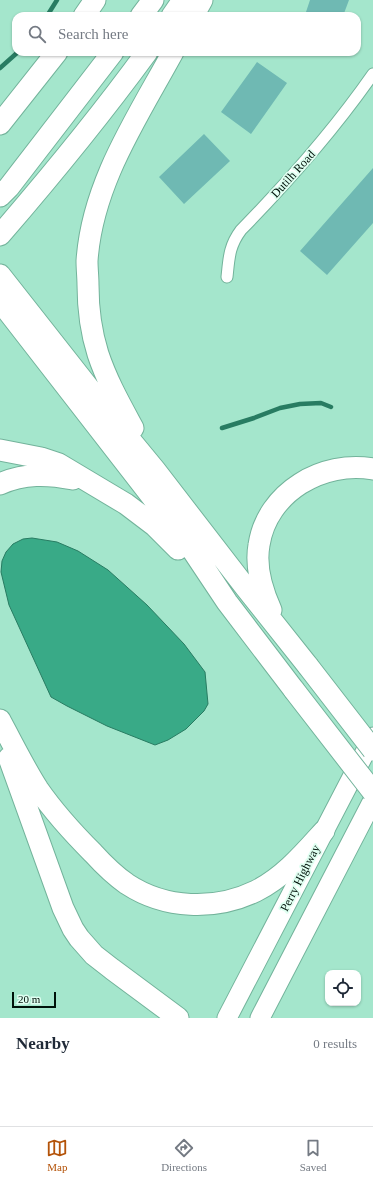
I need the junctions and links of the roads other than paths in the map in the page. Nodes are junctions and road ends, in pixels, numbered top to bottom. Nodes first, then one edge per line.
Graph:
1 (95, 0) edge
2 (153, 0) edge
3 (183, 0) edge
4 (202, 0) edge
5 (87, 12) edge
6 (144, 12) edge
7 (175, 12) edge
8 (195, 12) edge
9 (54, 56) edge
10 (110, 56) edge
11 (144, 56) edge
12 (172, 56) edge
13 (373, 74) edge
14 (0, 124) edge
15 (0, 196) edge
16 (0, 235) edge
17 (1, 276) edge
18 (227, 277) dead end
19 (0, 301) edge
20 (0, 450) edge
21 (373, 469) edge
22 (155, 470) junction
23 (0, 484) edge
24 (99, 487) junction
25 (227, 602) junction
26 (288, 640) junction
27 (0, 720) edge
28 (0, 733) edge
29 (373, 737) edge
30 (373, 750) edge
31 (373, 792) edge
32 (373, 800) edge
33 (324, 831) junction
34 (178, 1018) edge
35 (227, 1018) edge
36 (260, 1018) edge

1 - 5 highway
2 - 6 highway
3 - 7 highway
4 - 8 highway
9 - 14 highway
10 - 15 highway
11 - 16 highway
12 - 22 highway
13 - 18 street, Dutilh Road
17 - 22 highway
19 - 25 highway
20 - 24 highway
21 - 26 highway
22 - 26 highway
23 - 24 highway
24 - 25 highway
25 - 31 highway, bridge
26 - 30 highway, bridge
27 - 33 highway
28 - 34 highway
29 - 33 highway, Perry Highway
32 - 36 highway
33 - 35 highway, Perry Highway

